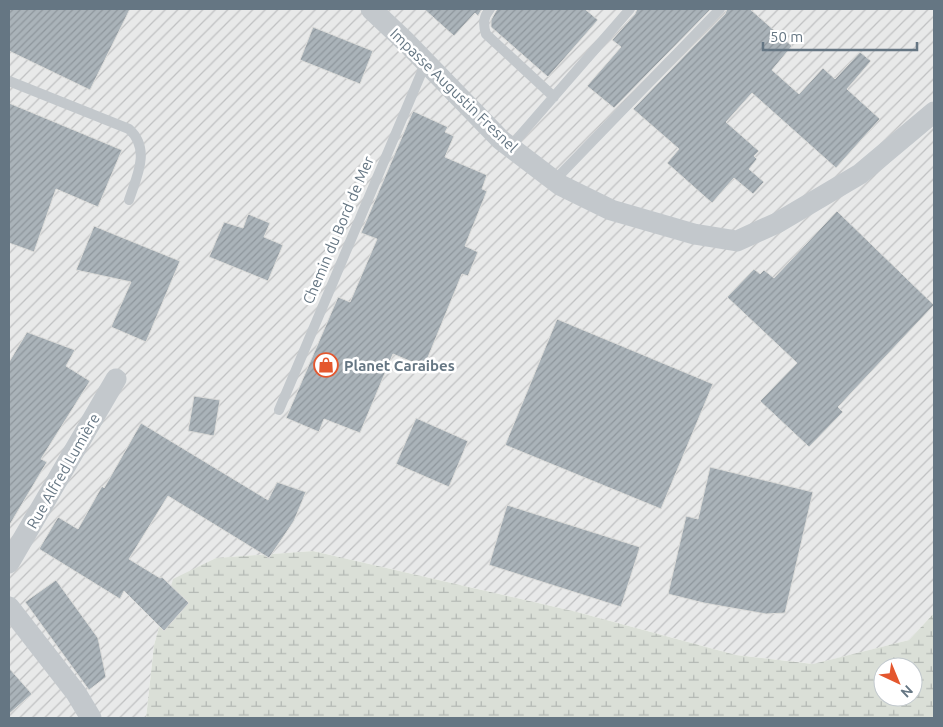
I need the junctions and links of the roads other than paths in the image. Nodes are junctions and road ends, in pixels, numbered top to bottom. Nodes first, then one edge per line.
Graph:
1 (371, 9) edge
2 (490, 9) edge
3 (630, 9) edge
4 (720, 9) edge
5 (426, 62) junction
6 (9, 81) edge
7 (554, 97) junction
8 (934, 112) edge
9 (510, 147) junction
10 (554, 181) junction
11 (129, 200) dead end
12 (116, 379) dead end
13 (279, 410) dead end
14 (9, 563) edge
15 (9, 607) edge
16 (91, 718) edge

1 - 5 street, Impasse Augustin Fresnel
2 - 7 lane
3 - 7 lane
4 - 10 lane
5 - 9 street, Impasse Augustin Fresnel
5 - 13 lane, Chemin du Bord de Mer
6 - 11 lane
7 - 9 lane
8 - 10 street, Impasse Augustin Fresnel
9 - 10 street, Impasse Augustin Fresnel
12 - 14 street, Rue Alfred Lumière
15 - 16 street

